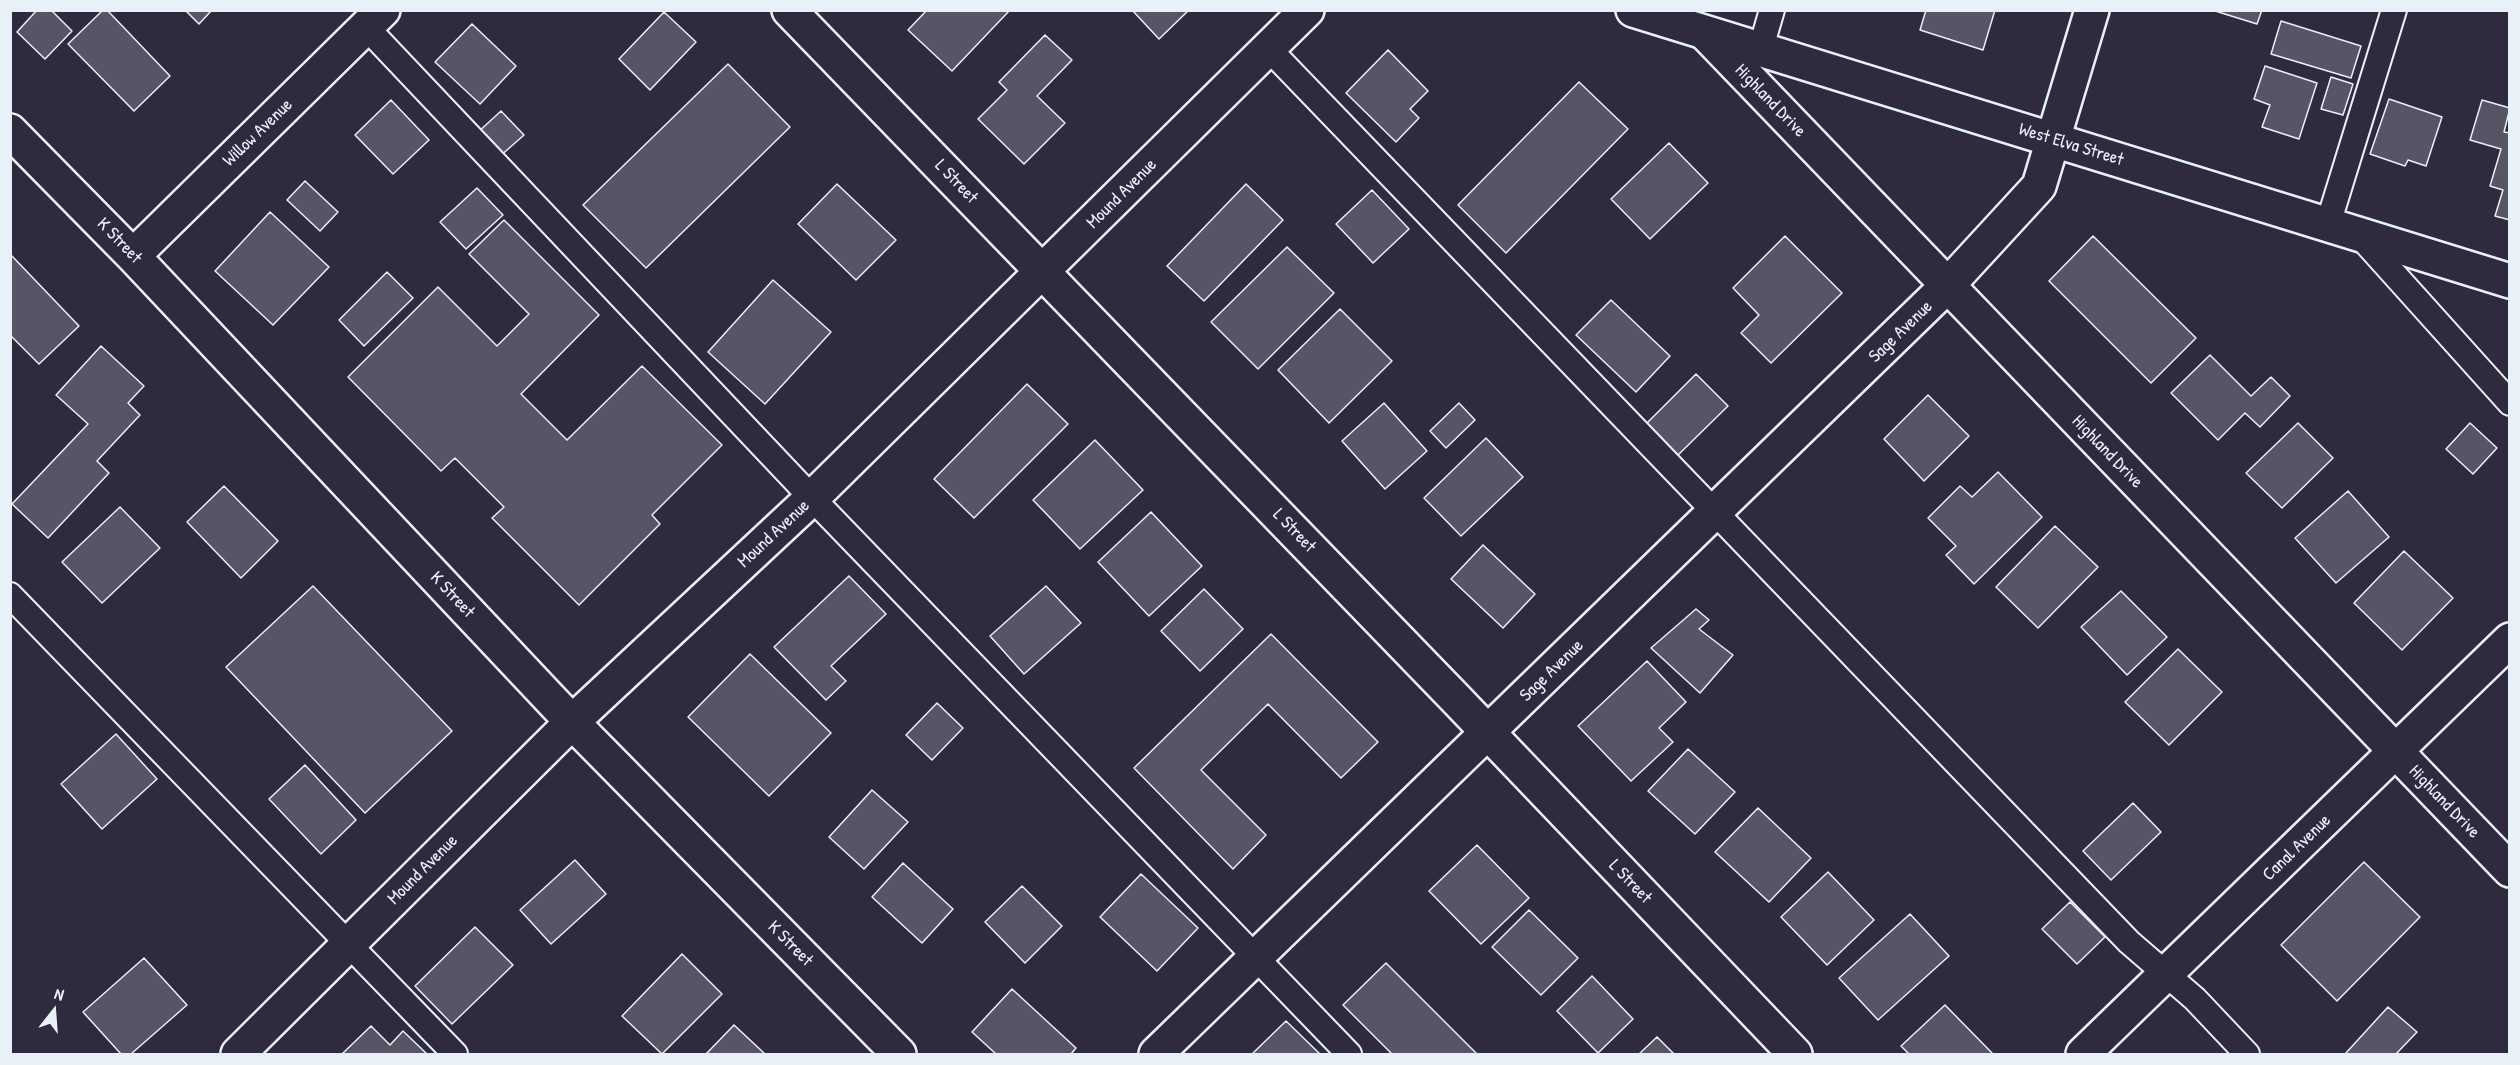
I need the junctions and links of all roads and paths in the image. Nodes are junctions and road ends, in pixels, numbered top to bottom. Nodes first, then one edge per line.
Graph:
1 (789, 10) edge
2 (1307, 10) edge
3 (1633, 10) edge
4 (1772, 10) edge
5 (2092, 10) edge
6 (2394, 10) edge
7 (375, 19) edge
8 (1705, 33) junction
9 (1269, 48) junction
10 (1760, 51) junction
11 (10, 131) edge
12 (2053, 139) junction
13 (2343, 229) junction
14 (133, 256) junction
15 (1044, 272) junction
16 (2510, 281) edge
17 (1947, 286) junction
18 (2510, 403) edge
19 (812, 498) junction
20 (1716, 512) junction
21 (10, 595) edge
22 (2510, 640) edge
23 (572, 722) junction
24 (1488, 733) junction
25 (2396, 752) junction
26 (2510, 870) edge
27 (349, 945) junction
28 (1258, 957) junction
29 (2166, 975) junction
30 (238, 1054) edge
31 (455, 1054) edge
32 (898, 1054) edge
33 (1156, 1054) edge
34 (1349, 1054) edge
35 (1795, 1054) edge
36 (2083, 1054) edge
37 (2247, 1054) edge

1 - 15 street, L Street
2 - 9 street, Mound Avenue
3 - 8 street, West Elva Street
4 - 10 lane
5 - 12 street, Sage Avenue
6 - 13 lane
7 - 14 street, Willow Avenue
7 - 19 lane
8 - 10 street, West Elva Street
8 - 17 street, Highland Drive
9 - 15 street, Mound Avenue
9 - 20 lane
10 - 12 street, West Elva Street
11 - 14 street, K Street
12 - 13 street, West Elva Street
12 - 17 street, Sage Avenue
13 - 16 street, West Elva Street
13 - 18 lane
14 - 23 street, K Street
15 - 19 street, Mound Avenue
15 - 24 street, L Street
17 - 20 street, Sage Avenue
17 - 25 street, Highland Drive
19 - 23 street, Mound Avenue
19 - 28 lane
20 - 24 street, Sage Avenue
20 - 29 lane
21 - 27 lane
22 - 25 street, Canal Avenue
23 - 27 street, Mound Avenue
23 - 32 street, K Street
24 - 28 street, Sage Avenue
24 - 35 street, L Street
25 - 26 street, Highland Drive
25 - 29 street, Canal Avenue
27 - 30 street, Mound Avenue
27 - 31 lane
28 - 33 street, Sage Avenue
28 - 34 lane
29 - 36 street, Canal Avenue
29 - 37 lane

